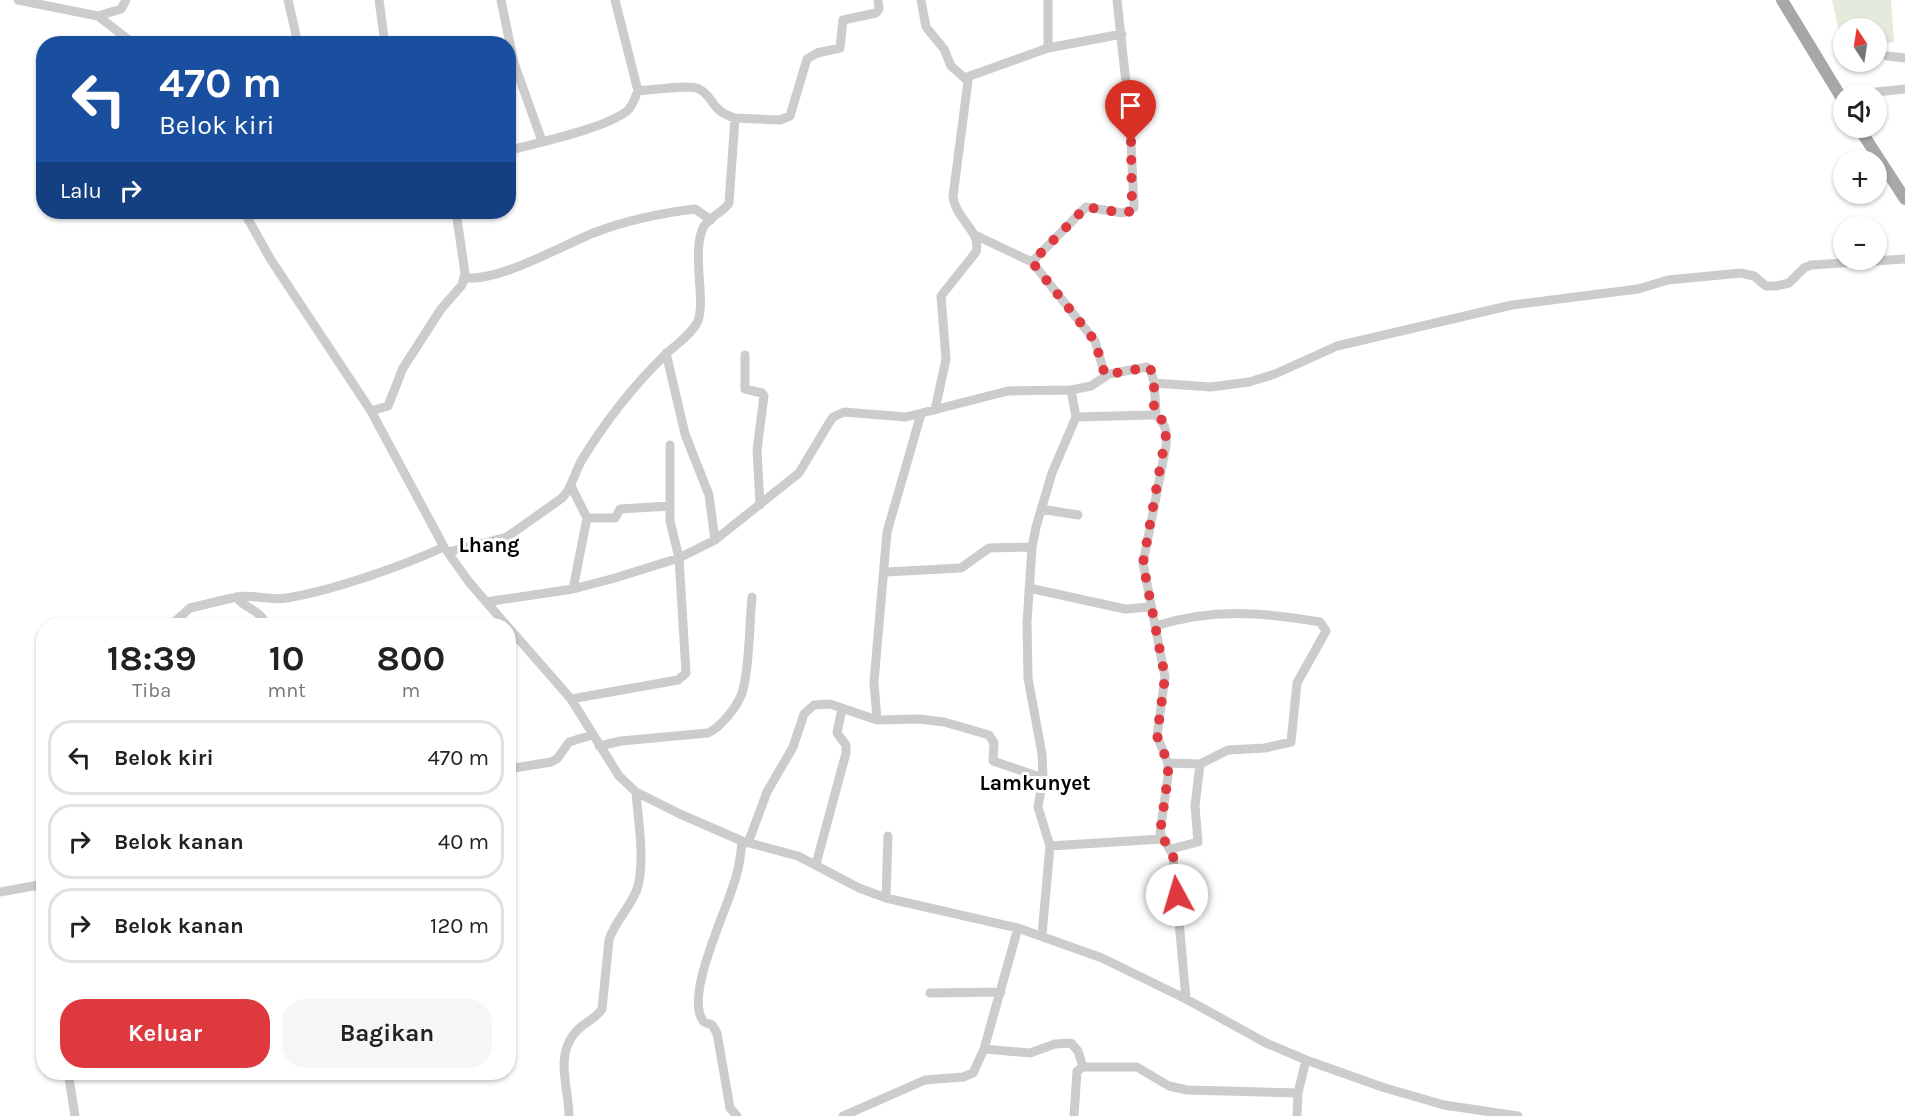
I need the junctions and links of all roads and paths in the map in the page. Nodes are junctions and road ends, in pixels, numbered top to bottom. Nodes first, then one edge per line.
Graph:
1 (18, 0) edge
2 (126, 0) edge
3 (288, 0) edge
4 (379, 0) edge
5 (501, 0) edge
6 (615, 0) edge
7 (878, 0) edge
8 (921, 0) edge
9 (1048, 0) edge
10 (1117, 0) edge
11 (1782, 0) edge
12 (121, 9) junction
13 (98, 16) junction
14 (117, 28) junction
15 (1122, 34) junction
16 (126, 36) edge
17 (296, 36) edge
18 (384, 36) edge
19 (508, 36) edge
20 (1048, 48) junction
21 (1887, 56) dead end
22 (1905, 58) edge
23 (516, 69) edge
24 (967, 77) junction
25 (1834, 84) edge
26 (1905, 89) edge
27 (638, 91) junction
28 (1887, 91) edge
29 (735, 118) junction
30 (1865, 138) edge
31 (542, 141) junction
32 (516, 149) edge
33 (1905, 199) edge
34 (248, 219) edge
35 (457, 219) edge
36 (711, 220) junction
37 (975, 236) junction
38 (1905, 259) edge
39 (1032, 262) junction
40 (465, 278) junction
41 (666, 353) junction
42 (745, 355) dead end
43 (1105, 375) junction
44 (1154, 383) junction
45 (1071, 390) junction
46 (936, 410) junction
47 (370, 411) junction
48 (921, 414) junction
49 (1154, 414) junction
50 (1076, 417) junction
51 (670, 445) dead end
52 (571, 486) junction
53 (760, 505) junction
54 (670, 506) junction
55 (1041, 509) junction
56 (1078, 515) dead end
57 (587, 518) junction
58 (715, 540) junction
59 (1032, 547) junction
60 (446, 550) junction
61 (679, 558) junction
62 (886, 572) junction
63 (573, 588) junction
64 (1029, 588) junction
65 (752, 597) dead end
66 (232, 598) dead end
67 (486, 602) junction
68 (1150, 607) junction
69 (179, 618) edge
70 (264, 618) edge
71 (501, 618) edge
72 (1155, 626) junction
73 (516, 635) edge
74 (571, 699) junction
75 (842, 708) junction
76 (877, 720) junction
77 (592, 735) junction
78 (599, 747) junction
79 (1168, 763) junction
80 (1200, 764) junction
81 (516, 768) edge
82 (1043, 777) junction
83 (636, 792) junction
84 (888, 836) dead end
85 (1161, 839) junction
86 (745, 842) junction
87 (1050, 846) junction
88 (1171, 849) junction
89 (816, 864) junction
90 (36, 885) edge
91 (0, 892) edge
92 (886, 898) junction
93 (1018, 928) junction
94 (1042, 935) junction
95 (1001, 992) junction
96 (930, 993) dead end
97 (1186, 999) junction
98 (984, 1049) junction
99 (1306, 1060) junction
100 (1083, 1066) junction
101 (69, 1080) edge
102 (1298, 1093) junction
103 (75, 1116) edge
104 (569, 1116) edge
105 (737, 1116) edge
106 (843, 1116) edge
107 (1074, 1116) edge
108 (1297, 1116) edge
109 (1518, 1116) edge

1 - 13 street
2 - 12 street
3 - 17 street
4 - 18 street
5 - 19 street
6 - 27 street
7 - 29 street
8 - 24 street
9 - 20 street
10 - 15 street
11 - 25 main road
12 - 13 street
12 - 14 street
13 - 14 street
14 - 16 street
15 - 20 street
15 - 39 street
20 - 24 street
21 - 22 street
23 - 31 street
24 - 37 street
26 - 28 street
27 - 29 street
27 - 31 street
29 - 36 street
30 - 33 main road
31 - 32 street
34 - 47 street
35 - 40 street
36 - 40 street
36 - 41 street
37 - 39 street
37 - 46 street
38 - 44 street
39 - 43 street
40 - 47 street
41 - 52 street
41 - 58 street
42 - 53 street
43 - 44 street
43 - 45 street
44 - 49 street
45 - 46 street
45 - 50 street
46 - 48 street
47 - 60 street
48 - 53 street
48 - 62 street
49 - 50 street
49 - 68 street
50 - 55 street
51 - 54 street
52 - 57 street
52 - 60 street
53 - 58 street
54 - 57 street
54 - 61 street
55 - 56 street
55 - 59 street
57 - 63 street
58 - 61 street
59 - 62 street
59 - 64 street
60 - 67 street
60 - 70 street
61 - 63 street
61 - 74 street
62 - 76 street
63 - 67 street
64 - 68 street
64 - 82 street
65 - 78 street
66 - 69 street
67 - 71 street
68 - 72 street
72 - 79 street
72 - 80 street
73 - 74 street
74 - 77 street
75 - 76 street
75 - 86 street
75 - 89 street
76 - 82 street
77 - 78 street
77 - 81 street
78 - 83 street
79 - 80 street
79 - 85 street
80 - 88 street
82 - 87 street
83 - 86 street
83 - 104 street
84 - 92 street
85 - 87 street
85 - 88 street
86 - 89 street
86 - 105 street
87 - 94 street
88 - 97 street
89 - 92 street
90 - 91 street
92 - 93 street
93 - 94 street
93 - 95 street
94 - 97 street
95 - 96 street
95 - 98 street
97 - 99 street
98 - 100 street
98 - 106 street
99 - 102 street
99 - 109 street
100 - 102 street
100 - 107 street
101 - 103 street
102 - 108 street

